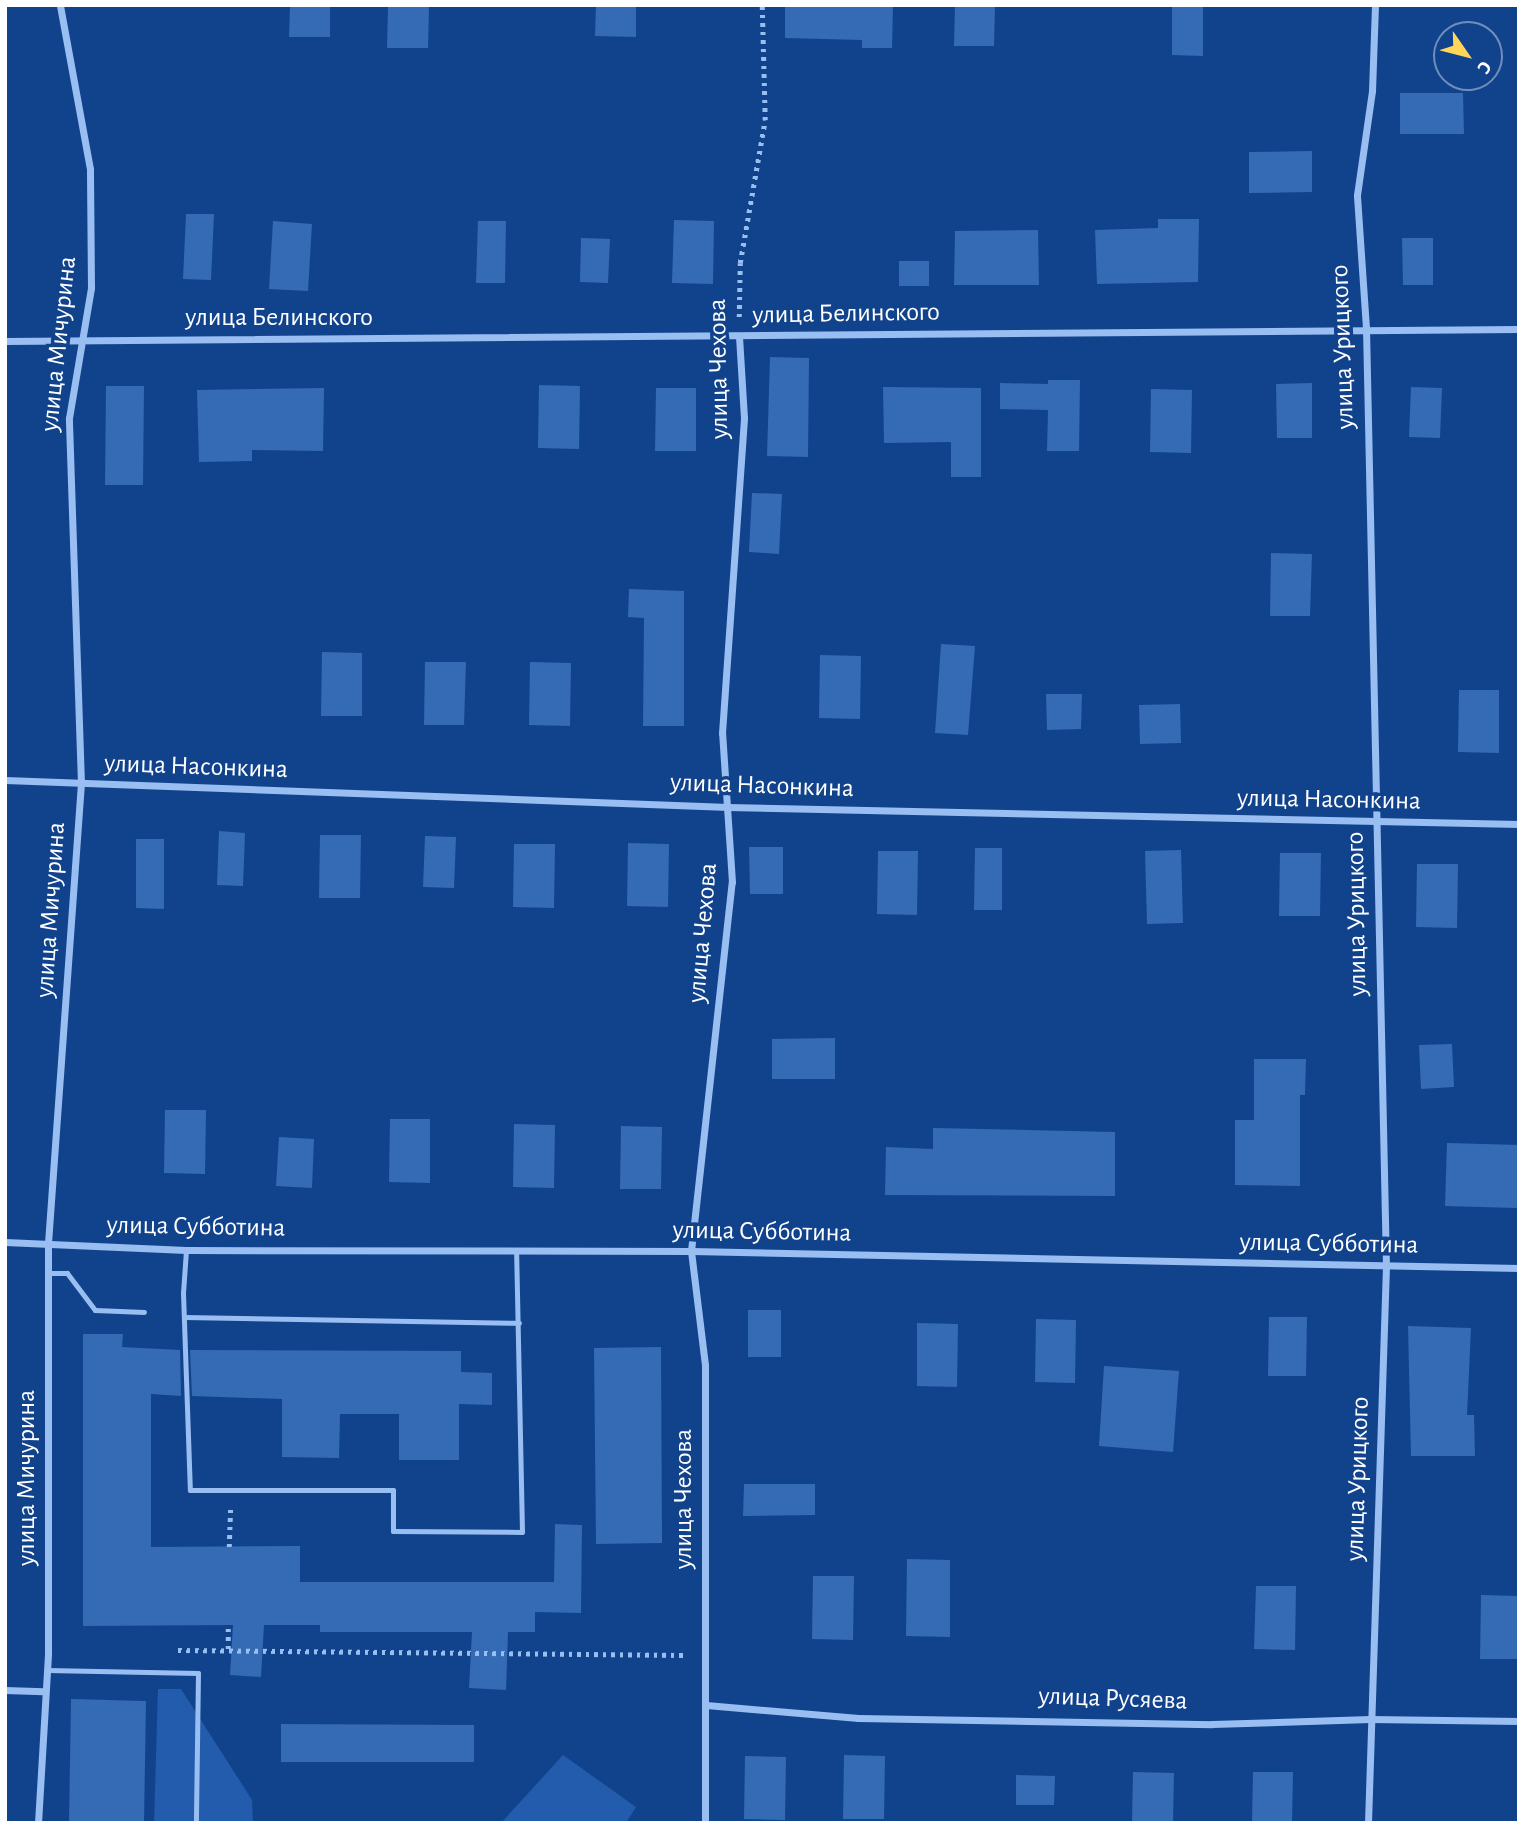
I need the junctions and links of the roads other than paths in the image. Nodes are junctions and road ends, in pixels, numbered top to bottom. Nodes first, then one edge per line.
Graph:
1 (60, 5) edge
2 (1375, 5) edge
3 (1366, 328) junction
4 (1519, 329) edge
5 (739, 337) junction
6 (5, 341) edge
7 (82, 341) junction
8 (5, 780) edge
9 (81, 784) junction
10 (727, 807) junction
11 (1376, 823) junction
12 (1519, 824) edge
13 (5, 1242) edge
14 (48, 1243) junction
15 (186, 1250) junction
16 (691, 1251) junction
17 (516, 1252) junction
18 (1386, 1267) junction
19 (1519, 1268) edge
20 (48, 1273) junction
21 (144, 1312) dead end
22 (184, 1317) junction
23 (519, 1323) junction
24 (45, 1670) junction
25 (5, 1690) edge
26 (43, 1691) junction
27 (706, 1705) junction
28 (1370, 1718) junction
29 (1519, 1721) edge
30 (38, 1823) edge
31 (196, 1823) edge
32 (705, 1823) edge
33 (1368, 1823) edge

1 - 7 street, улица Мичурина
2 - 3 street, улица Урицкого
3 - 4 street, улица Белинского
3 - 5 street, улица Белинского
3 - 11 street, улица Урицкого
5 - 7 street, улица Белинского
5 - 10 street, улица Чехова
6 - 7 street, улица Белинского
7 - 9 street, улица Мичурина
8 - 9 street, улица Насонкина
9 - 10 street, улица Насонкина
9 - 14 street, улица Мичурина
10 - 11 street, улица Насонкина
10 - 16 street, улица Чехова
11 - 12 street, улица Насонкина
11 - 18 street, улица Урицкого
13 - 14 street, улица Субботина
14 - 15 street, улица Субботина
14 - 20 street, улица Мичурина
15 - 17 street, улица Субботина
15 - 22 lane
16 - 17 street, улица Субботина
16 - 18 street, улица Субботина
16 - 27 street, улица Чехова
17 - 23 lane
18 - 19 street, улица Субботина
18 - 28 street, улица Урицкого
20 - 21 lane
20 - 24 street, улица Мичурина
22 - 23 lane
22 - 23 lane
24 - 26 street, улица Мичурина
24 - 31 lane
25 - 26 street
26 - 30 street, улица Мичурина
27 - 28 street, улица Русяева
27 - 32 street, улица Чехова
28 - 29 street, улица Русяева
28 - 33 street, улица Урицкого

